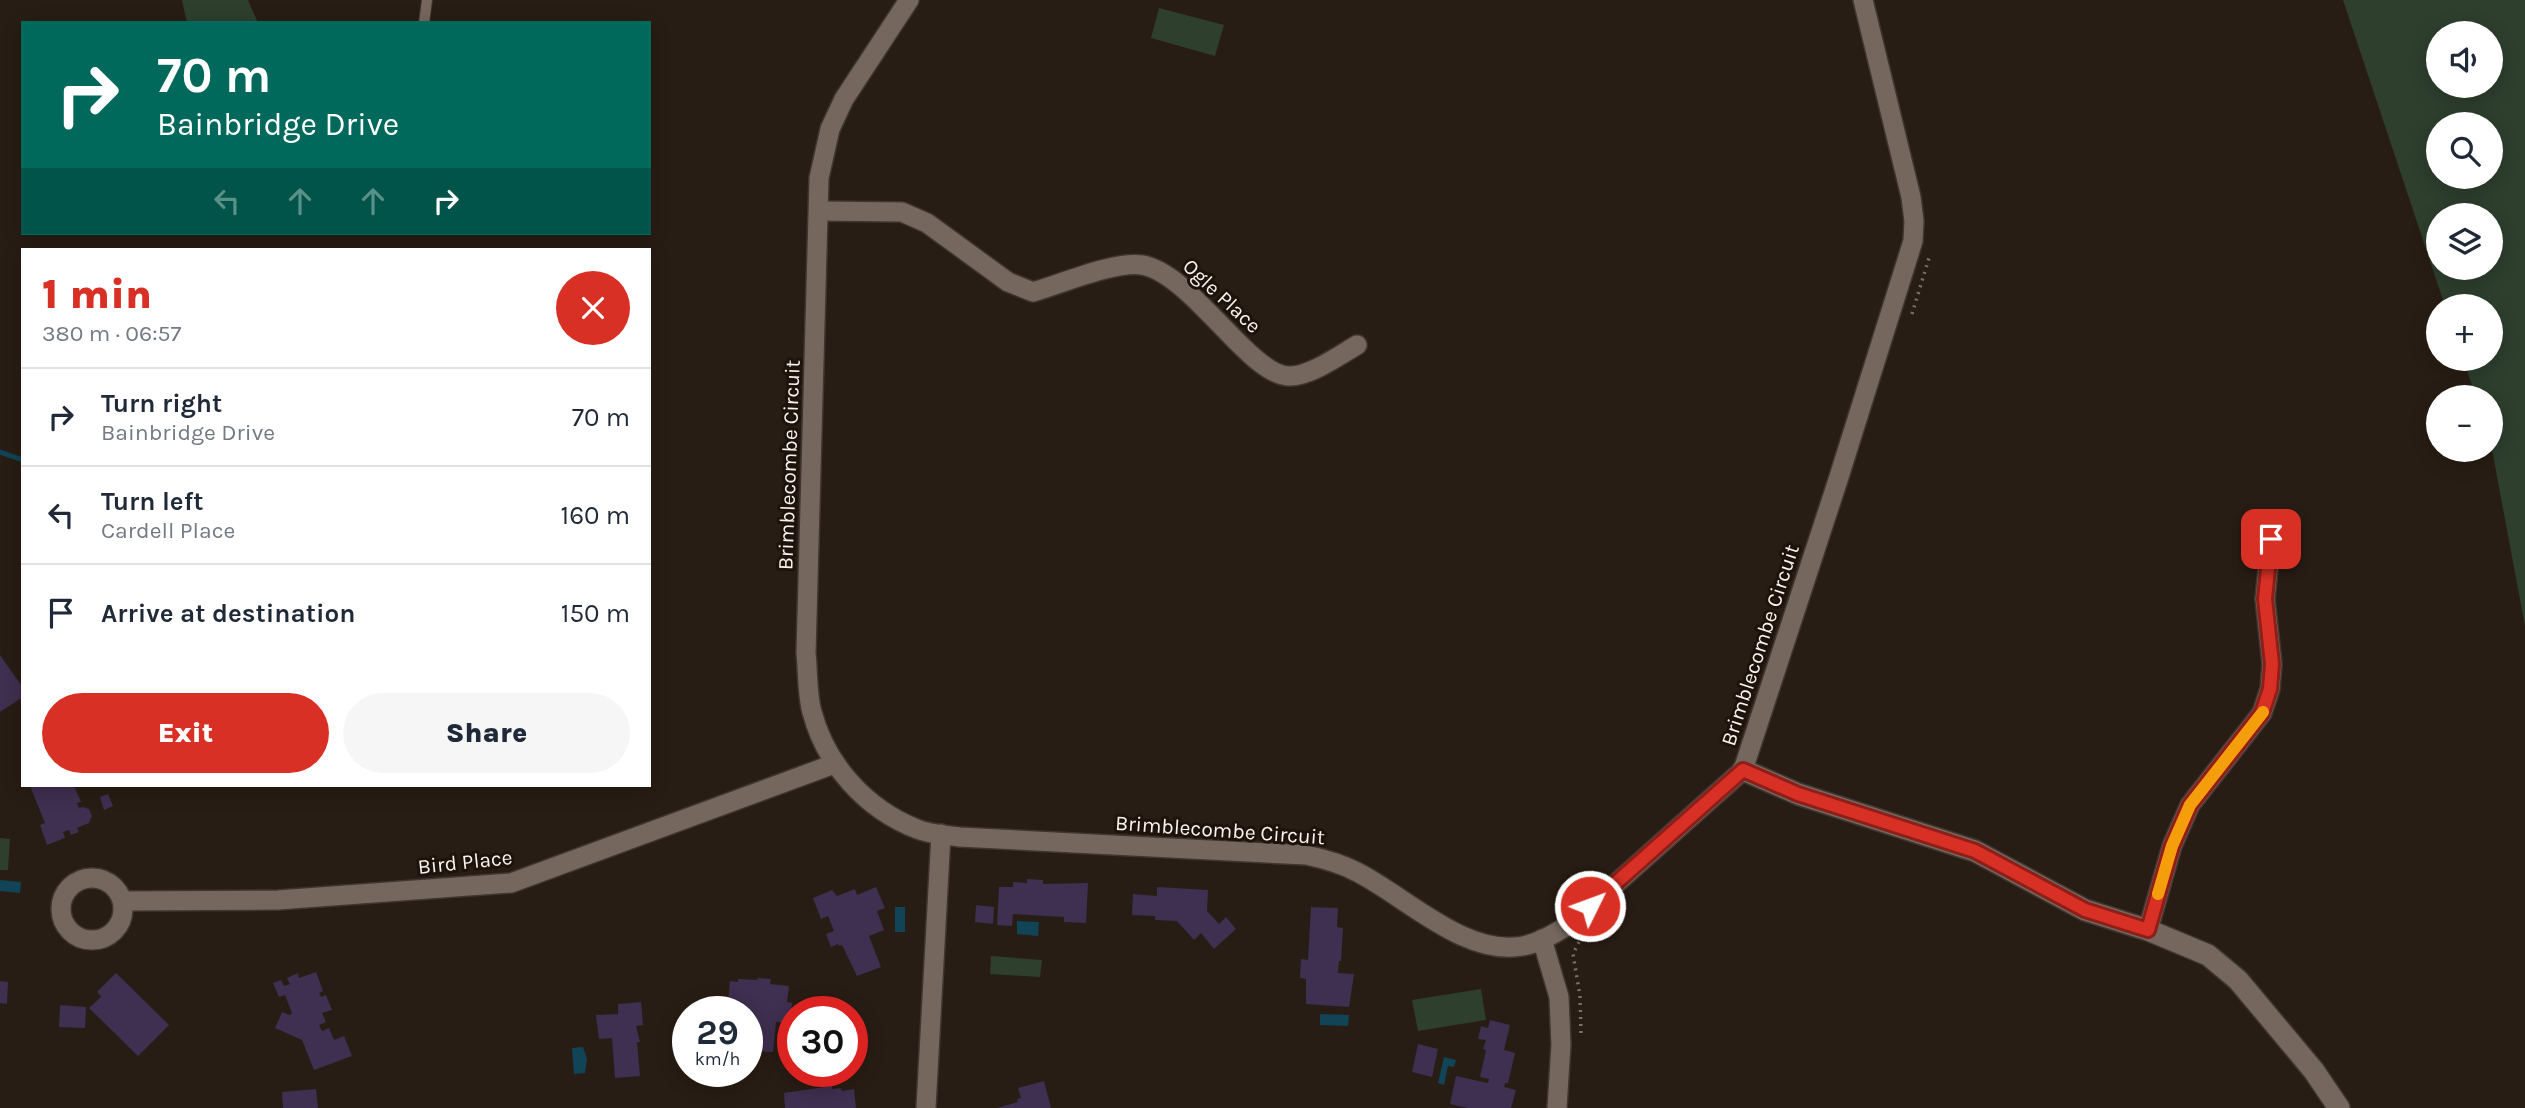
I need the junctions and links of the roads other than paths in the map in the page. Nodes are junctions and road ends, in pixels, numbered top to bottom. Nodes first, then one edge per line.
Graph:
1 (427, 0) edge
2 (909, 0) edge
3 (1863, 0) edge
4 (424, 21) edge
5 (819, 211) junction
6 (1357, 345) dead end
7 (2271, 539) dead end
8 (834, 764) junction
9 (1743, 770) junction
10 (941, 834) junction
11 (123, 901) dead end
12 (2148, 930) junction
13 (1542, 939) junction
14 (926, 1108) edge
15 (1558, 1108) edge
16 (2339, 1108) edge

1 - 4 lane
2 - 5 street, Brimblecombe Circuit
3 - 9 street, Brimblecombe Circuit
5 - 6 street, Ogle Place
5 - 8 street, Brimblecombe Circuit
7 - 12 street
8 - 10 street, Brimblecombe Circuit
8 - 11 street, Bird Place
9 - 12 street
9 - 13 street, Brimblecombe Circuit
10 - 13 street, Brimblecombe Circuit
10 - 14 street
12 - 16 street
13 - 15 street

